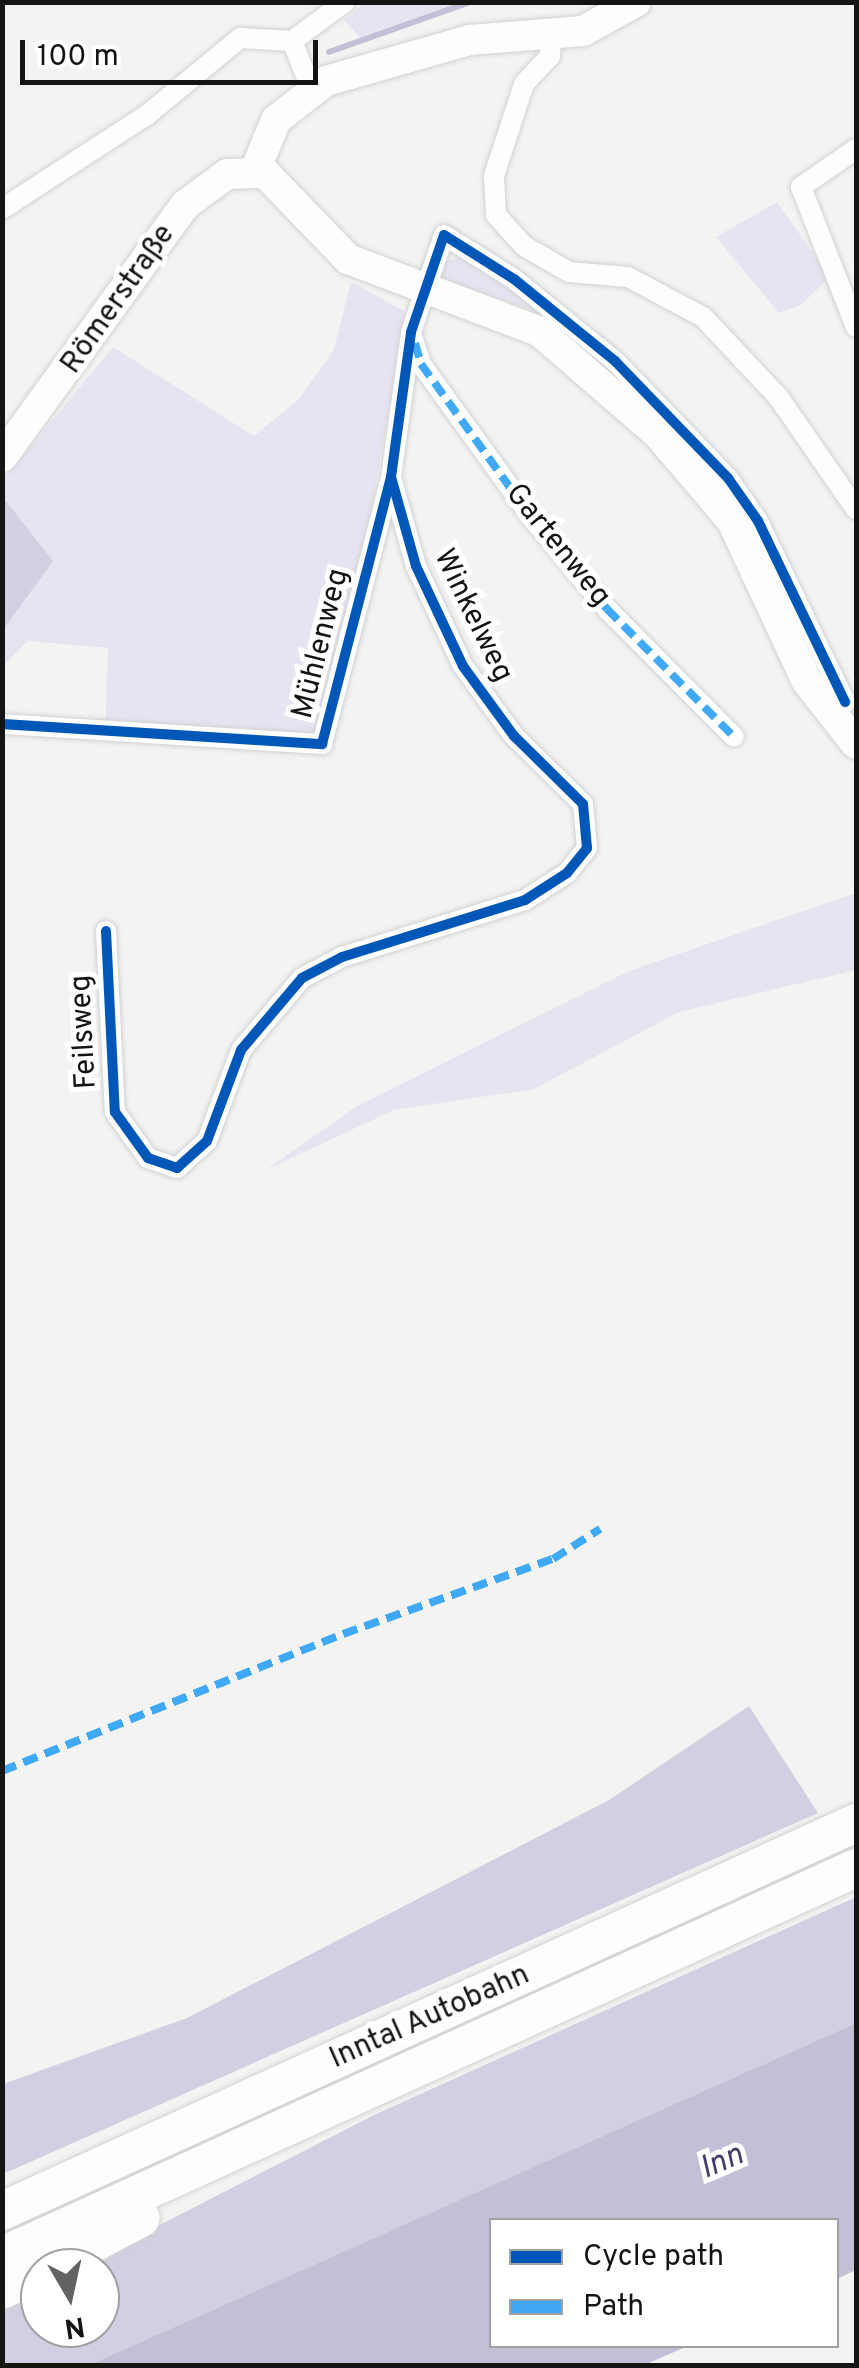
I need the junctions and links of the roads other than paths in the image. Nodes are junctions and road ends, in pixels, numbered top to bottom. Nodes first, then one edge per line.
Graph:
1 (345, 2) edge
2 (636, 2) edge
3 (551, 38) junction
4 (292, 41) junction
5 (311, 88) junction
6 (856, 149) edge
7 (255, 171) junction
8 (2, 209) edge
9 (424, 288) junction
10 (856, 327) edge
11 (411, 332) junction
12 (2, 457) edge
13 (391, 477) junction
14 (856, 510) edge
15 (845, 702) dead end
16 (2, 724) edge
17 (734, 737) dead end
18 (856, 744) edge
19 (106, 931) dead end
20 (210, 1135) joint
21 (856, 1823) edge
22 (856, 1868) edge
23 (283, 2128) junction
24 (2, 2212) edge
25 (85, 2248) edge
26 (2, 2256) edge

1 - 4 street
2 - 3 main road
3 - 5 main road
3 - 14 street
4 - 5 street
4 - 8 street
5 - 7 main road
6 - 10 street
7 - 9 main road
7 - 12 main road, Römerstraße
9 - 11 street, Winkelweg
9 - 15 street
9 - 18 main road
11 - 13 street, Winkelweg
11 - 17 street, Gartenweg
13 - 16 street, Mühlenweg
13 - 20 street, Winkelweg
19 - 20 street, Feilsweg
21 - 24 highway, Inntal Autobahn
22 - 23 highway, Inntal Autobahn
23 - 25 highway
23 - 26 highway, Inntal Autobahn

